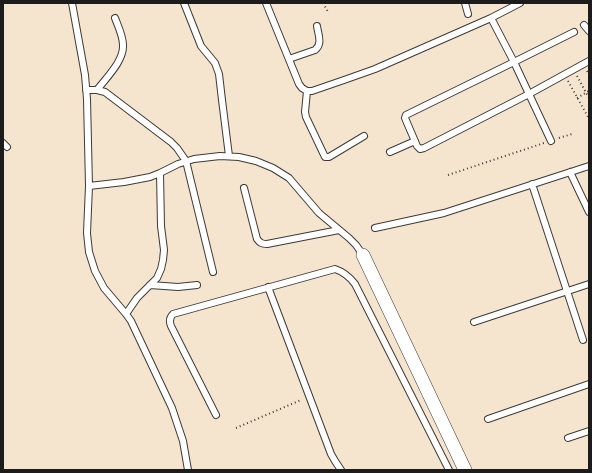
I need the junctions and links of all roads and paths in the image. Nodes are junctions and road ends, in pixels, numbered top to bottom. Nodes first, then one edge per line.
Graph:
1 (72, 3) edge
2 (184, 3) edge
3 (266, 3) edge
4 (323, 3) edge
5 (465, 3) edge
6 (520, 3) edge
7 (328, 12) dead end
8 (468, 14) dead end
9 (115, 18) dead end
10 (491, 18) junction
11 (584, 25) dead end
12 (317, 26) dead end
13 (589, 31) edge
14 (574, 32) dead end
15 (289, 59) junction
16 (589, 61) edge
17 (514, 62) junction
18 (573, 70) junction
19 (564, 75) junction
20 (86, 90) junction
21 (97, 90) junction
22 (307, 91) junction
23 (589, 91) edge
24 (586, 93) junction
25 (529, 94) junction
26 (577, 98) junction
27 (589, 98) edge
28 (588, 117) edge
29 (572, 134) dead end
30 (364, 136) dead end
31 (415, 141) junction
32 (552, 141) junction
33 (390, 152) dead end
34 (229, 156) junction
35 (186, 161) junction
36 (589, 166) edge
37 (570, 172) junction
38 (160, 174) junction
39 (448, 175) dead end
40 (532, 184) junction
41 (89, 186) junction
42 (244, 188) dead end
43 (589, 212) edge
44 (375, 228) dead end
45 (339, 230) junction
46 (363, 255) joint
47 (213, 272) dead end
48 (589, 284) edge
49 (150, 285) junction
50 (197, 286) dead end
51 (268, 287) junction
52 (567, 291) junction
53 (126, 314) junction
54 (474, 322) dead end
55 (583, 340) dead end
56 (589, 384) edge
57 (310, 396) junction
58 (216, 415) dead end
59 (488, 419) dead end
60 (236, 428) dead end
61 (589, 431) edge
62 (568, 438) dead end
63 (188, 470) edge
64 (341, 470) edge
65 (449, 470) edge
66 (465, 470) edge

1 - 20 lane
2 - 34 lane
3 - 15 lane
4 - 7 path
5 - 8 lane
6 - 10 lane
9 - 21 lane
10 - 17 lane
10 - 22 lane
11 - 13 lane
12 - 15 lane
14 - 17 lane
15 - 22 lane
16 - 18 lane
17 - 25 lane
17 - 31 lane
18 - 19 lane
18 - 24 path
19 - 25 lane
19 - 26 path
20 - 21 lane
20 - 41 lane
21 - 35 lane
22 - 30 lane
23 - 24 path
24 - 26 path
24 - 27 path
25 - 31 lane
25 - 32 lane
26 - 28 path
29 - 32 path
31 - 33 lane
32 - 39 path
34 - 35 lane
34 - 45 lane
35 - 38 lane
35 - 47 lane
36 - 37 lane
37 - 40 lane
37 - 43 lane
38 - 41 lane
38 - 49 lane
40 - 44 lane
40 - 52 lane
41 - 53 lane
42 - 45 lane
45 - 46 lane
46 - 66 street
48 - 52 lane
49 - 50 lane
49 - 53 lane
51 - 57 lane
51 - 58 lane
51 - 65 lane
52 - 54 lane
52 - 55 lane
53 - 63 lane
56 - 59 lane
57 - 60 path
57 - 64 lane
61 - 62 lane

